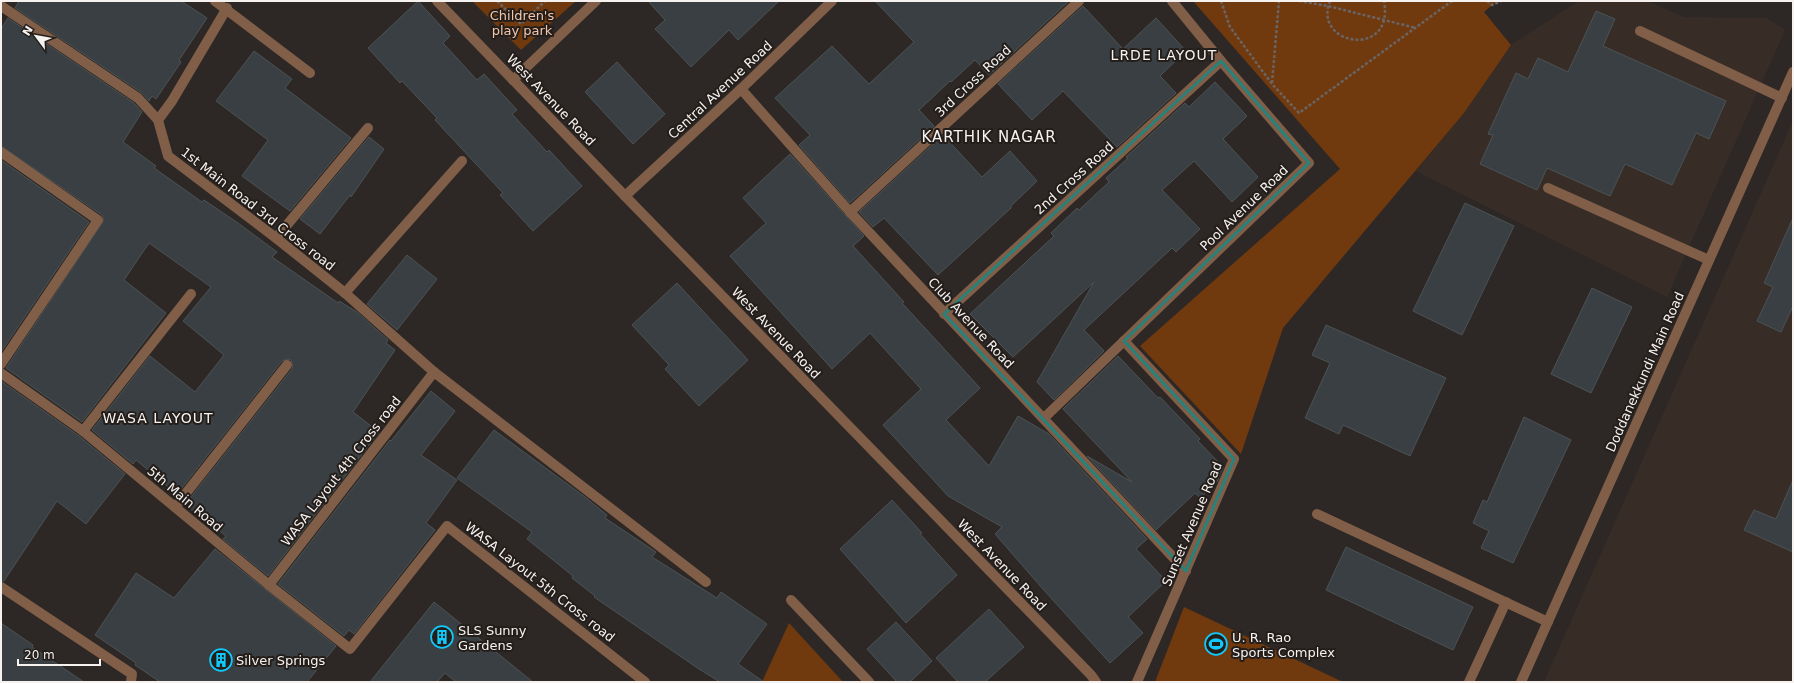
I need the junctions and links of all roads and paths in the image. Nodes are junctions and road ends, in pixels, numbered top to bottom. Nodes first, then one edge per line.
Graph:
1 (215, 1) edge
2 (437, 1) edge
3 (497, 1) edge
4 (546, 1) edge
5 (596, 1) edge
6 (832, 1) edge
7 (1079, 1) edge
8 (1172, 1) edge
9 (1221, 1) edge
10 (1279, 1) edge
11 (1299, 1) edge
12 (1330, 1) edge
13 (1384, 1) edge
14 (1452, 1) edge
15 (1487, 1) edge
16 (1501, 1) edge
17 (1, 6) edge
18 (1328, 6) junction
19 (227, 8) junction
20 (1385, 20) junction
21 (1416, 28) junction
22 (1640, 31) dead end
23 (1220, 61) junction
24 (1793, 72) edge
25 (310, 73) dead end
26 (513, 80) junction
27 (1272, 84) junction
28 (741, 89) junction
29 (1782, 98) junction
30 (158, 120) junction
31 (368, 128) dead end
32 (1, 152) edge
33 (462, 161) dead end
34 (1548, 188) dead end
35 (625, 196) junction
36 (850, 212) junction
37 (276, 238) junction
38 (1709, 260) junction
39 (345, 293) junction
40 (192, 294) dead end
41 (944, 314) junction
42 (1124, 341) junction
43 (1, 364) edge
44 (287, 365) dead end
45 (434, 372) junction
46 (1, 373) edge
47 (1044, 418) junction
48 (83, 431) junction
49 (175, 507) junction
50 (1317, 514) dead end
51 (1186, 572) junction
52 (706, 582) dead end
53 (269, 585) junction
54 (1, 587) edge
55 (791, 600) dead end
56 (1506, 602) junction
57 (1548, 622) junction
58 (350, 649) joint
59 (131, 682) edge
60 (645, 682) edge
61 (869, 682) edge
62 (1096, 682) edge
63 (1137, 682) edge
64 (1469, 682) edge
65 (1521, 682) edge

1 - 19 street
2 - 26 street, West Avenue Road
3 - 4 path
5 - 26 street
6 - 28 street, Central Avenue Road
7 - 36 street, 3rd Cross Road
8 - 23 street, Pool Avenue Road
9 - 27 path
10 - 27 path
11 - 18 path
12 - 18 path
13 - 20 path
14 - 21 path
15 - 16 path
17 - 30 street, 1st Main Road 3rd Cross road
18 - 20 path
18 - 20 path
19 - 25 street
19 - 30 street
20 - 21 path
21 - 27 path
22 - 29 street
23 - 41 street, 2nd Cross Road
23 - 42 street, Pool Avenue Road
24 - 29 street, Doddanekkundi Main Road
26 - 35 street, West Avenue Road
28 - 35 street, Central Avenue Road
28 - 36 street, Club Avenue Road
29 - 38 street, Doddanekkundi Main Road
30 - 37 street, 1st Main Road 3rd Cross road
31 - 37 street
32 - 43 street
33 - 39 street
34 - 38 street
35 - 62 street, West Avenue Road
36 - 41 street, Club Avenue Road
37 - 39 street, 1st Main Road 3rd Cross road
38 - 57 street, Doddanekkundi Main Road
39 - 45 street, 1st Main Road 3rd Cross road
40 - 48 street
41 - 47 street, Club Avenue Road
42 - 47 street, Pool Avenue Road
42 - 51 street, Sunset Avenue Road
44 - 49 street
45 - 52 street, 1st Main Road 3rd Cross road
45 - 53 street, WASA Layout 4th Cross road
46 - 48 street, 5th Main Road
47 - 51 street, Club Avenue Road
48 - 49 street, 5th Main Road
49 - 53 street, 5th Main Road
50 - 56 street
51 - 63 street, Sunset Avenue Road
53 - 58 street, 5th Main Road
54 - 59 street
55 - 61 street
56 - 57 street
56 - 64 street
57 - 65 street, Doddanekkundi Main Road
58 - 60 street, WASA Layout 5th Cross road

